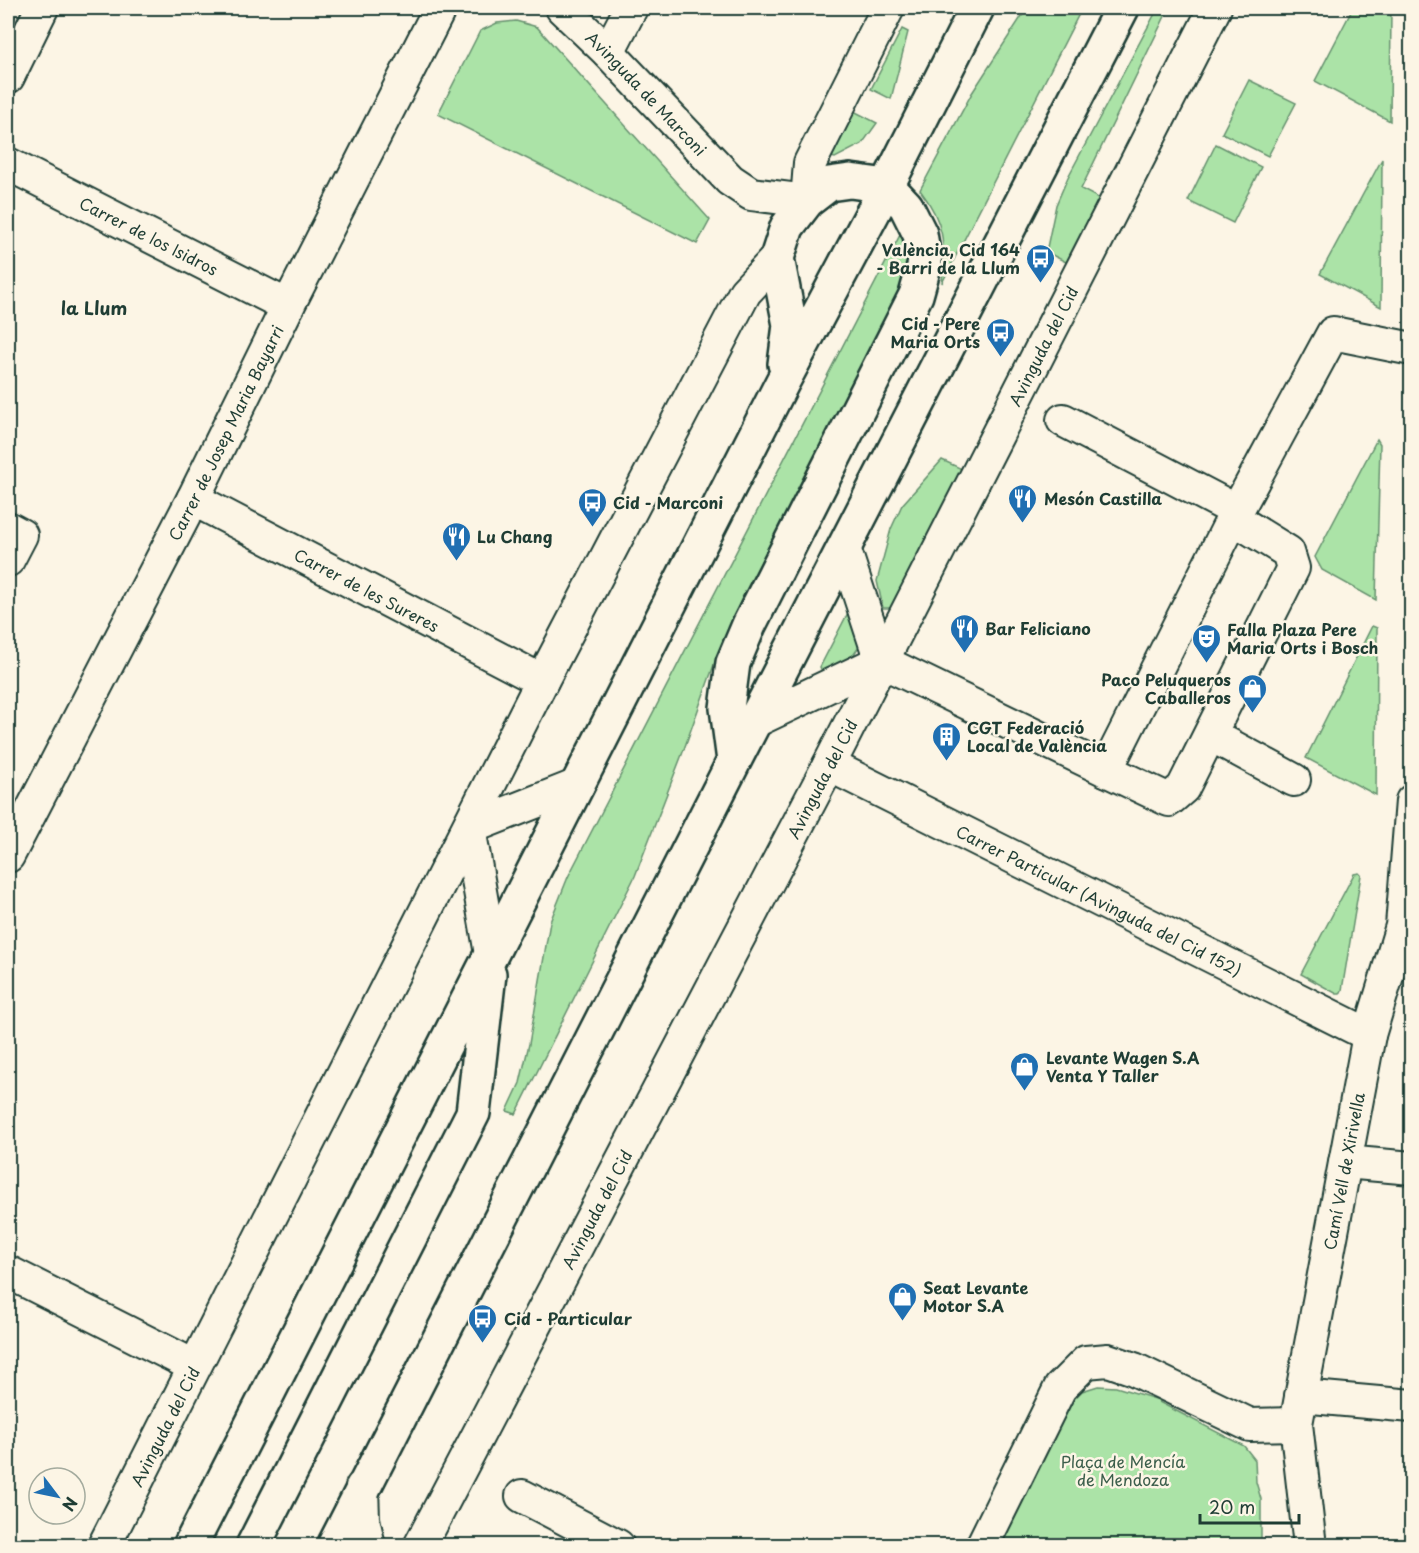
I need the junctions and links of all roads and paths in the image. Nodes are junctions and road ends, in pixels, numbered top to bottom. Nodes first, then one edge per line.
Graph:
1 (42, 8) edge
2 (440, 8) edge
3 (562, 8) edge
4 (631, 8) edge
5 (888, 8) edge
6 (977, 8) edge
7 (1122, 8) edge
8 (1215, 8) edge
9 (608, 52) junction
10 (8, 77) edge
11 (8, 164) edge
12 (887, 186) junction
13 (807, 201) junction
14 (777, 258) junction
15 (288, 306) junction
16 (1412, 349) edge
17 (782, 383) junction
18 (1063, 420) dead end
19 (193, 499) junction
20 (1235, 515) junction
21 (8, 528) edge
22 (844, 548) junction
23 (8, 560) edge
24 (881, 661) junction
25 (542, 681) junction
26 (755, 721) junction
27 (1222, 741) dead end
28 (734, 761) junction
29 (829, 765) junction
30 (1106, 770) junction
31 (1294, 780) dead end
32 (578, 784) junction
33 (1412, 801) edge
34 (469, 828) junction
35 (8, 856) edge
36 (1407, 927) edge
37 (491, 954) junction
38 (1369, 1035) junction
39 (1345, 1162) junction
40 (1412, 1168) edge
41 (8, 1272) edge
42 (194, 1366) junction
43 (1412, 1406) edge
44 (1299, 1410) junction
45 (362, 1487) junction
46 (522, 1496) dead end
47 (104, 1545) edge
48 (190, 1545) edge
49 (253, 1545) edge
50 (334, 1545) edge
51 (369, 1545) edge
52 (420, 1545) edge
53 (618, 1545) edge
54 (982, 1545) edge
55 (1310, 1545) edge

1 - 10 street
2 - 15 street, Carrer de Josep Maria Bayarri
3 - 9 street, Avinguda de Marconi
4 - 9 street
5 - 13 street
6 - 12 main road
7 - 22 main road
8 - 24 street, Avinguda del Cid
9 - 13 street, Avinguda de Marconi
11 - 15 street, Carrer de los Isidros
12 - 13 main road
12 - 17 main road
12 - 28 main road
13 - 14 main road
14 - 17 main road
14 - 25 street, Avinguda del Cid
15 - 19 street, Carrer de Josep Maria Bayarri
16 - 20 street
17 - 32 main road
18 - 20 street
19 - 25 street, Carrer de les Sureres
19 - 35 street, Carrer de Josep Maria Bayarri
20 - 30 street
20 - 30 street
21 - 23 street
22 - 24 street
22 - 26 main road
24 - 26 street
24 - 29 street, Avinguda del Cid
24 - 30 street
25 - 34 street, Avinguda del Cid
26 - 28 main road
27 - 31 street
28 - 45 main road
29 - 38 street, Carrer Particular (Avinguda del Cid 152)
29 - 52 street, Avinguda del Cid
32 - 34 street
32 - 37 main road
33 - 36 street, Camí Vell de Xirivella
34 - 37 street
34 - 42 street, Avinguda del Cid
36 - 38 street, Camí Vell de Xirivella
37 - 48 main road
37 - 49 main road
38 - 39 street, Camí Vell de Xirivella
39 - 40 street
39 - 44 street, Camí Vell de Xirivella
41 - 42 street
42 - 47 street, Avinguda del Cid
43 - 44 street
44 - 54 street
44 - 55 street, Camí Vell de Xirivella
45 - 50 main road
45 - 51 street
46 - 53 street

